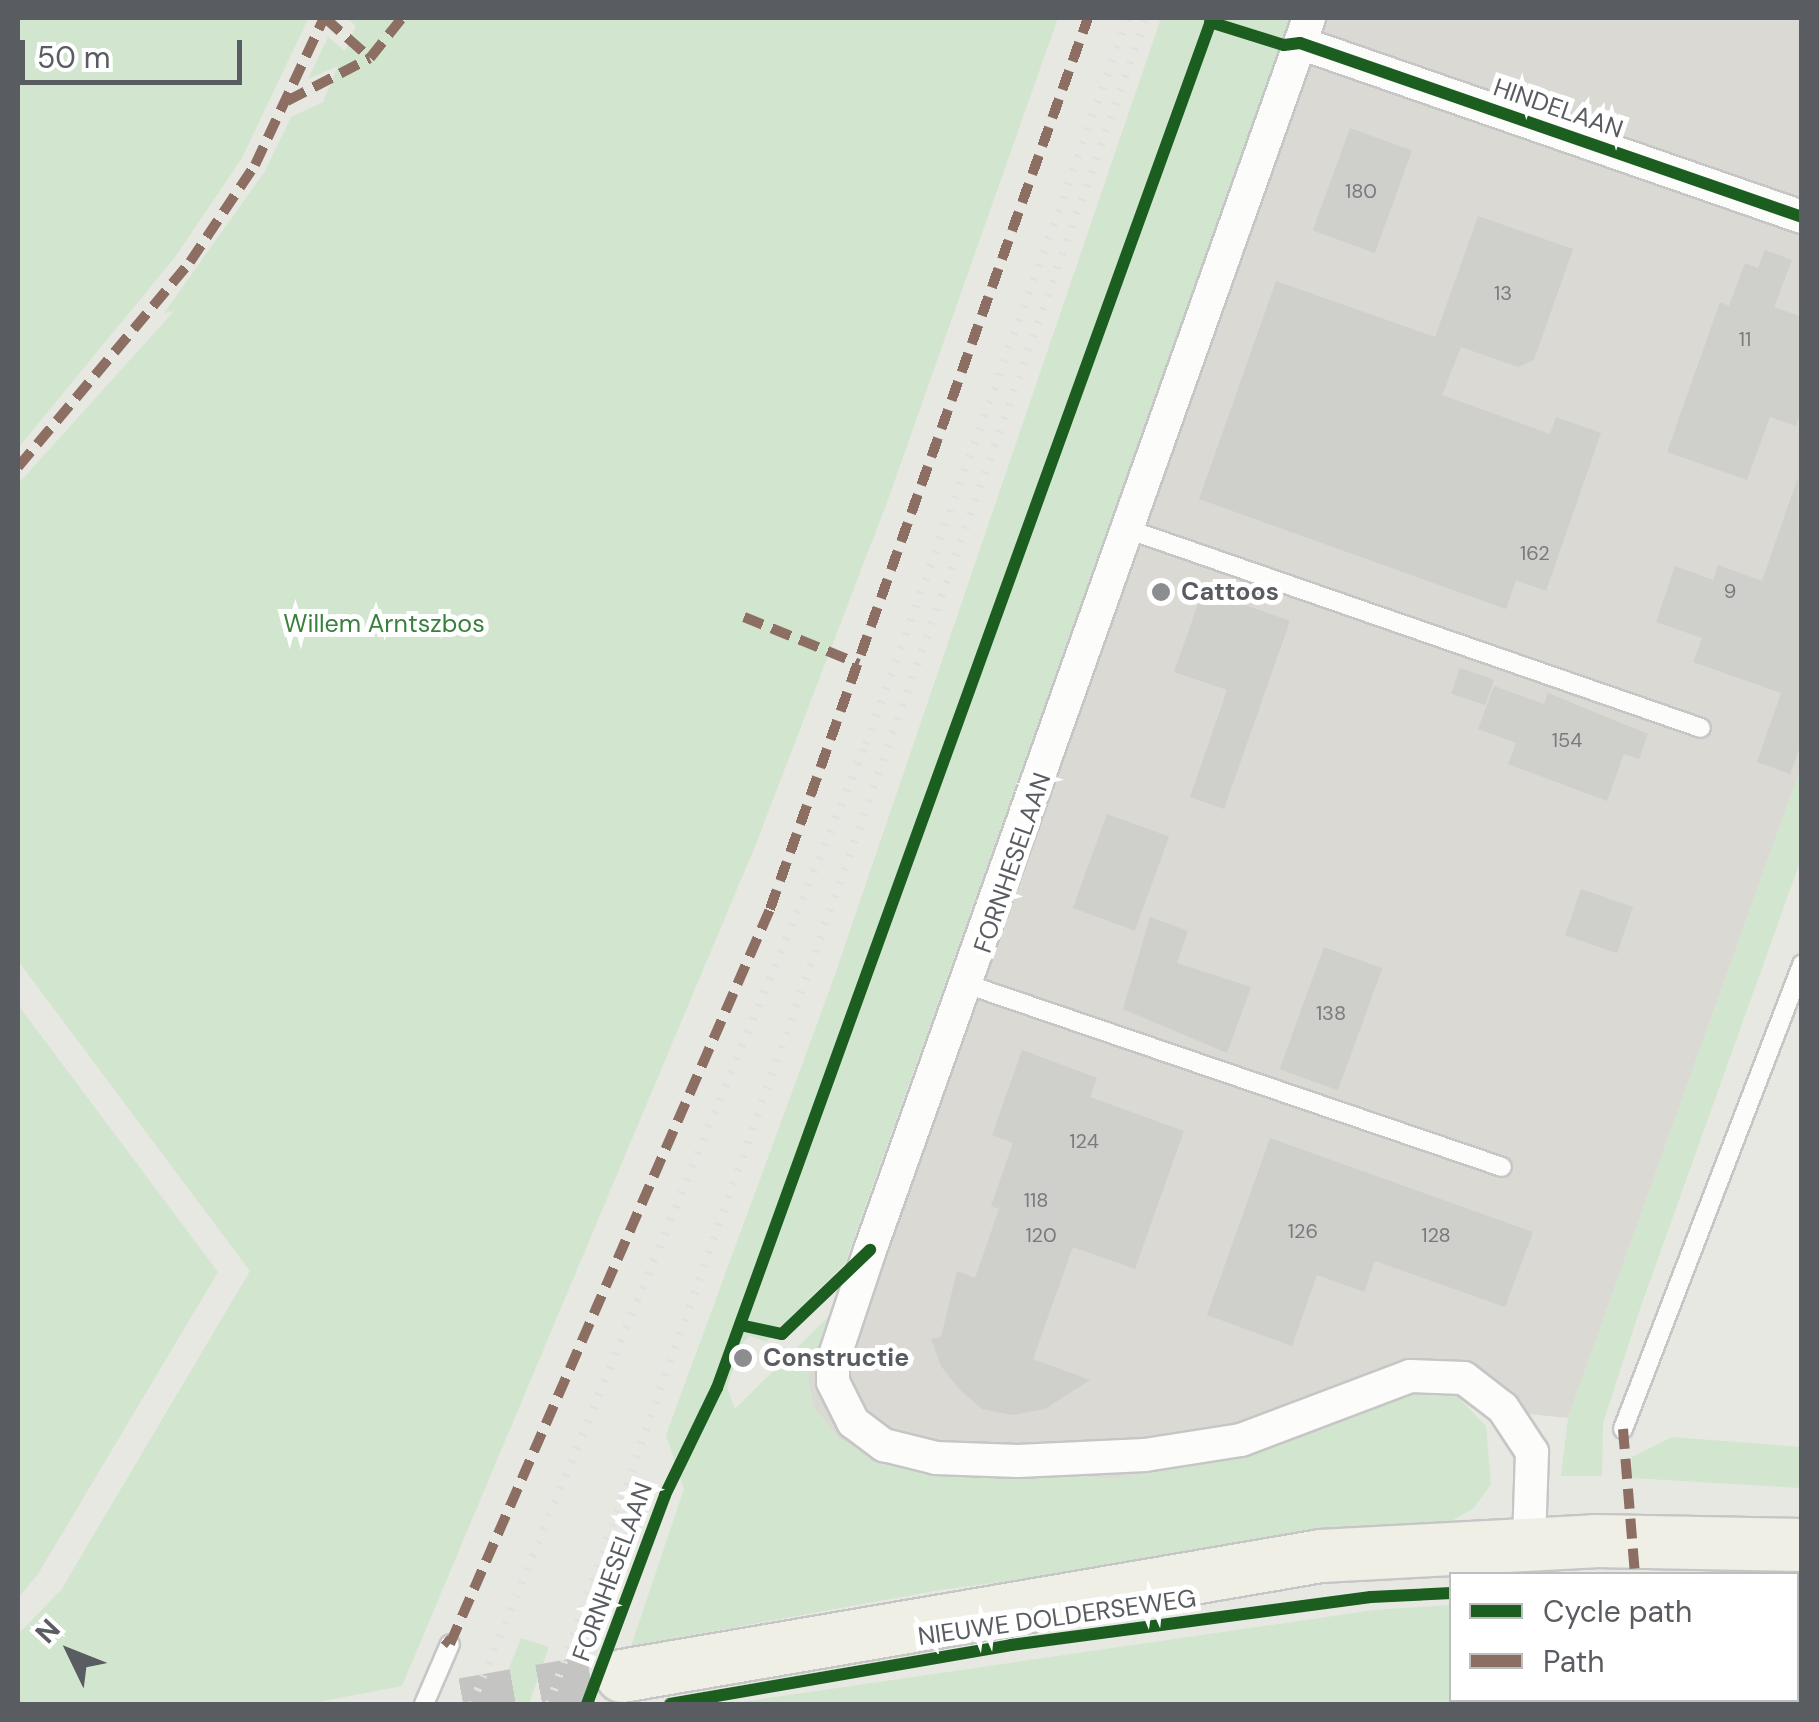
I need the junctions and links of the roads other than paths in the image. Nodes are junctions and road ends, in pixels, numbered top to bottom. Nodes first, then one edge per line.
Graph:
1 (1304, 30) edge
2 (1802, 217) edge
3 (1130, 530) junction
4 (1700, 728) dead end
5 (1802, 964) edge
6 (970, 985) junction
7 (1502, 1167) dead end
8 (1623, 1429) dead end
9 (1530, 1544) junction
10 (1802, 1545) edge
11 (450, 1644) dead end
12 (622, 1676) tunnel mouth
13 (424, 1704) edge

1 - 2 street, HINDELAAN
1 - 3 street, FORNHESELAAN
3 - 4 lane
3 - 6 street, FORNHESELAAN
5 - 8 lane
6 - 7 lane
6 - 9 street, FORNHESELAAN
9 - 10 main road, NIEUWE DOLDERSEWEG
9 - 12 main road, NIEUWE DOLDERSEWEG
11 - 13 lane

